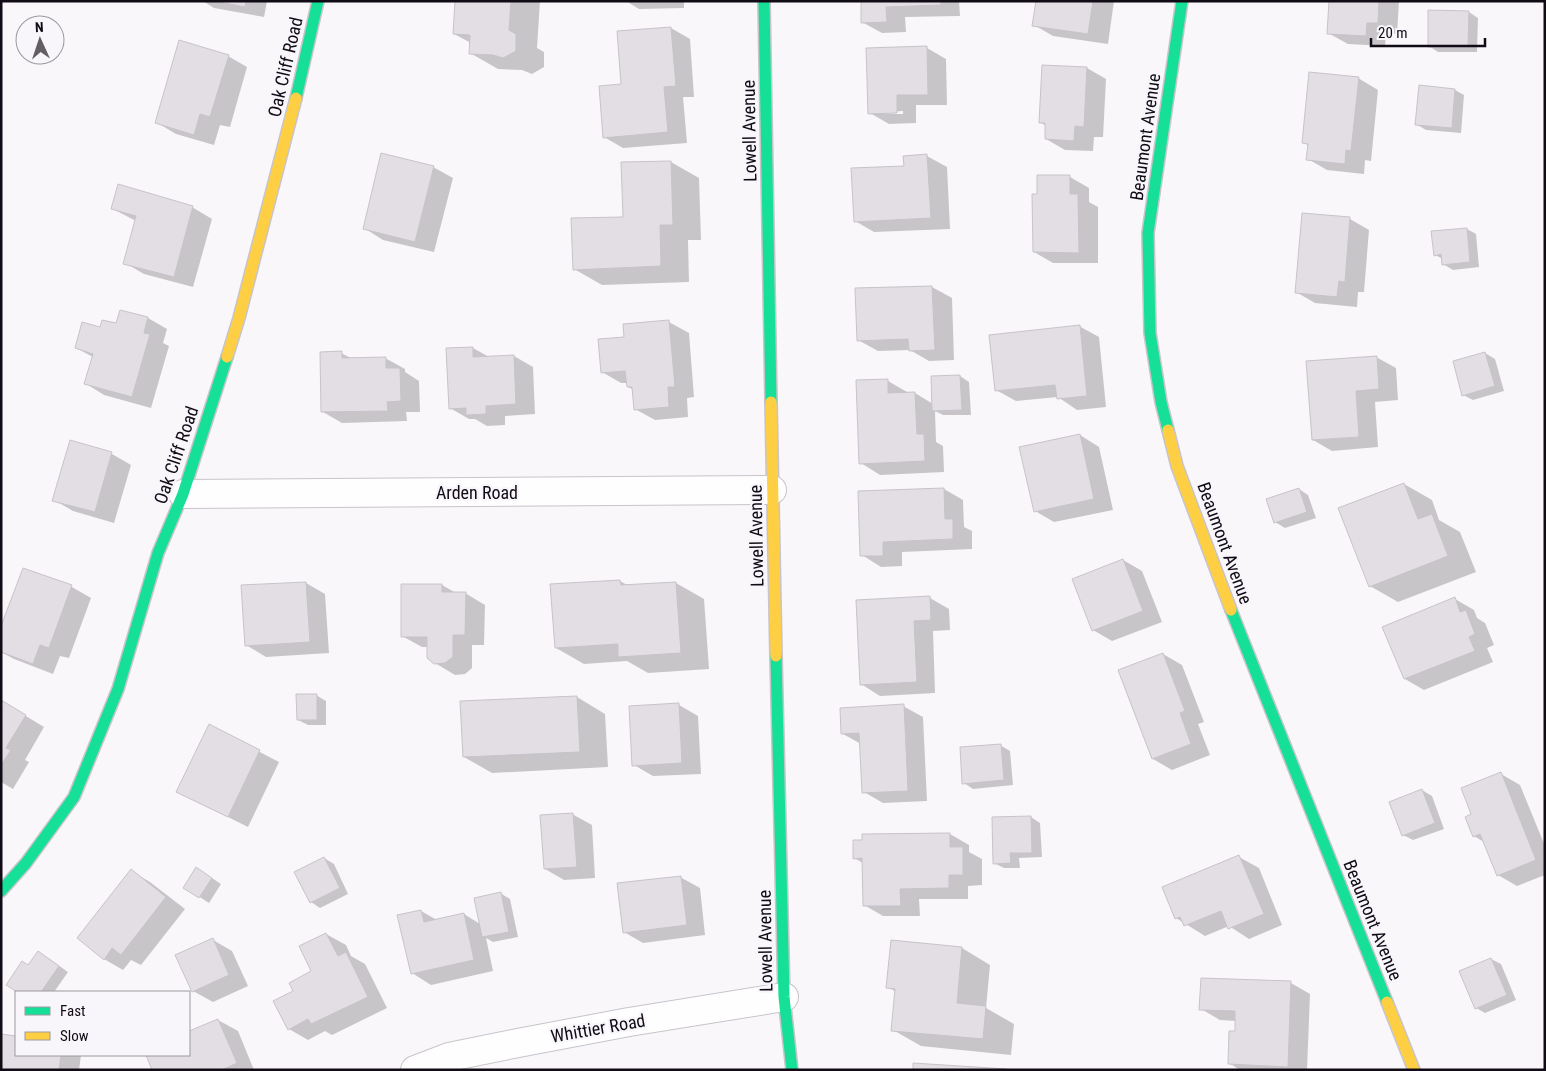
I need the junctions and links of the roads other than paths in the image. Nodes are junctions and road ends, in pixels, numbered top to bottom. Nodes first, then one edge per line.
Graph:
1 (318, 1) edge
2 (764, 1) edge
3 (1182, 1) edge
4 (772, 490) junction
5 (183, 494) junction
6 (1, 891) edge
7 (784, 997) junction
8 (415, 1070) edge
9 (792, 1070) edge
10 (1414, 1070) edge

1 - 5 street, Oak Cliff Road
2 - 4 street, Lowell Avenue
3 - 10 street, Beaumont Avenue
4 - 5 street, Arden Road
4 - 7 street, Lowell Avenue
5 - 6 street, Oak Cliff Road
7 - 8 street, Whittier Road
7 - 9 street, Lowell Avenue

